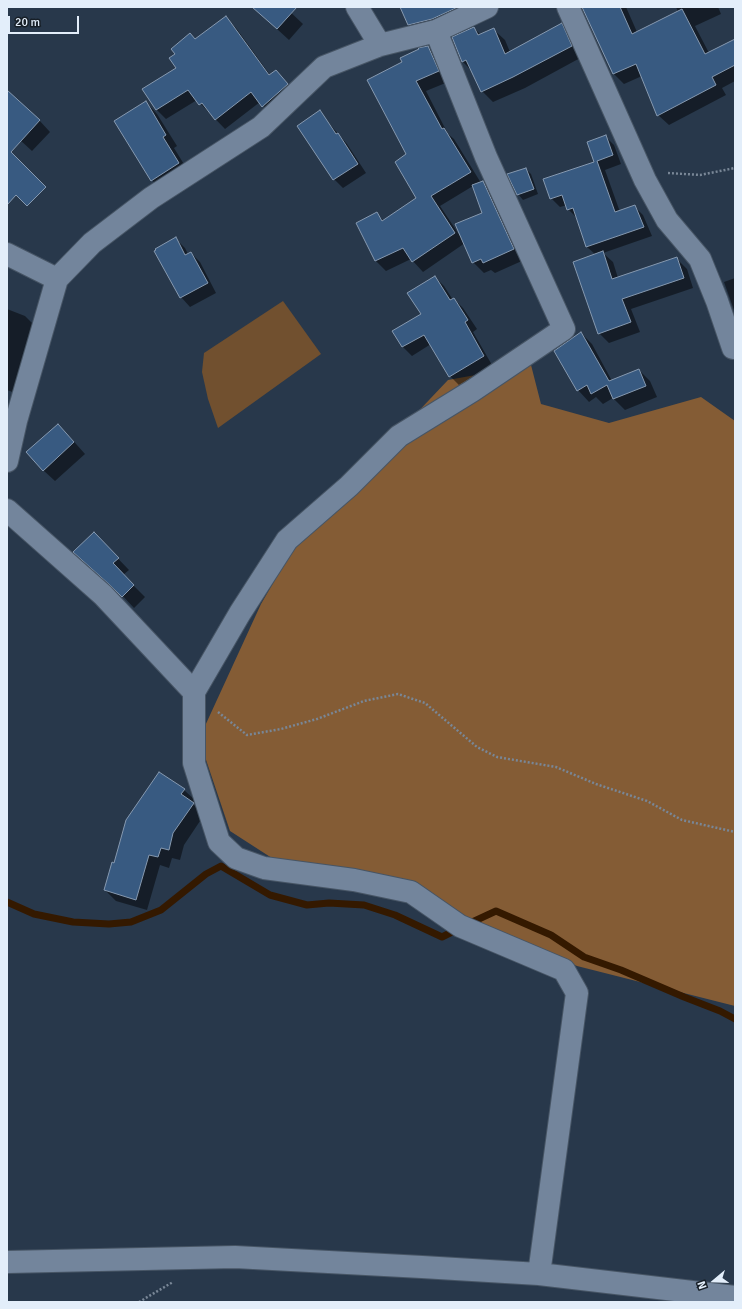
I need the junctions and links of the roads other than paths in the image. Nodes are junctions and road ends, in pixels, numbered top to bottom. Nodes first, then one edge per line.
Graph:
1 (357, 7) edge
2 (487, 7) edge
3 (568, 7) edge
4 (436, 31) junction
5 (380, 45) junction
6 (7, 254) edge
7 (57, 279) junction
8 (733, 348) dead end
9 (7, 461) edge
10 (7, 510) edge
11 (194, 692) junction
12 (7, 1262) edge
13 (539, 1274) junction
14 (735, 1297) edge

1 - 5 street
2 - 4 street
3 - 8 street
4 - 5 street
4 - 11 street
5 - 7 street
6 - 7 street
7 - 9 street
10 - 11 street
11 - 13 street
12 - 13 street
13 - 14 street

